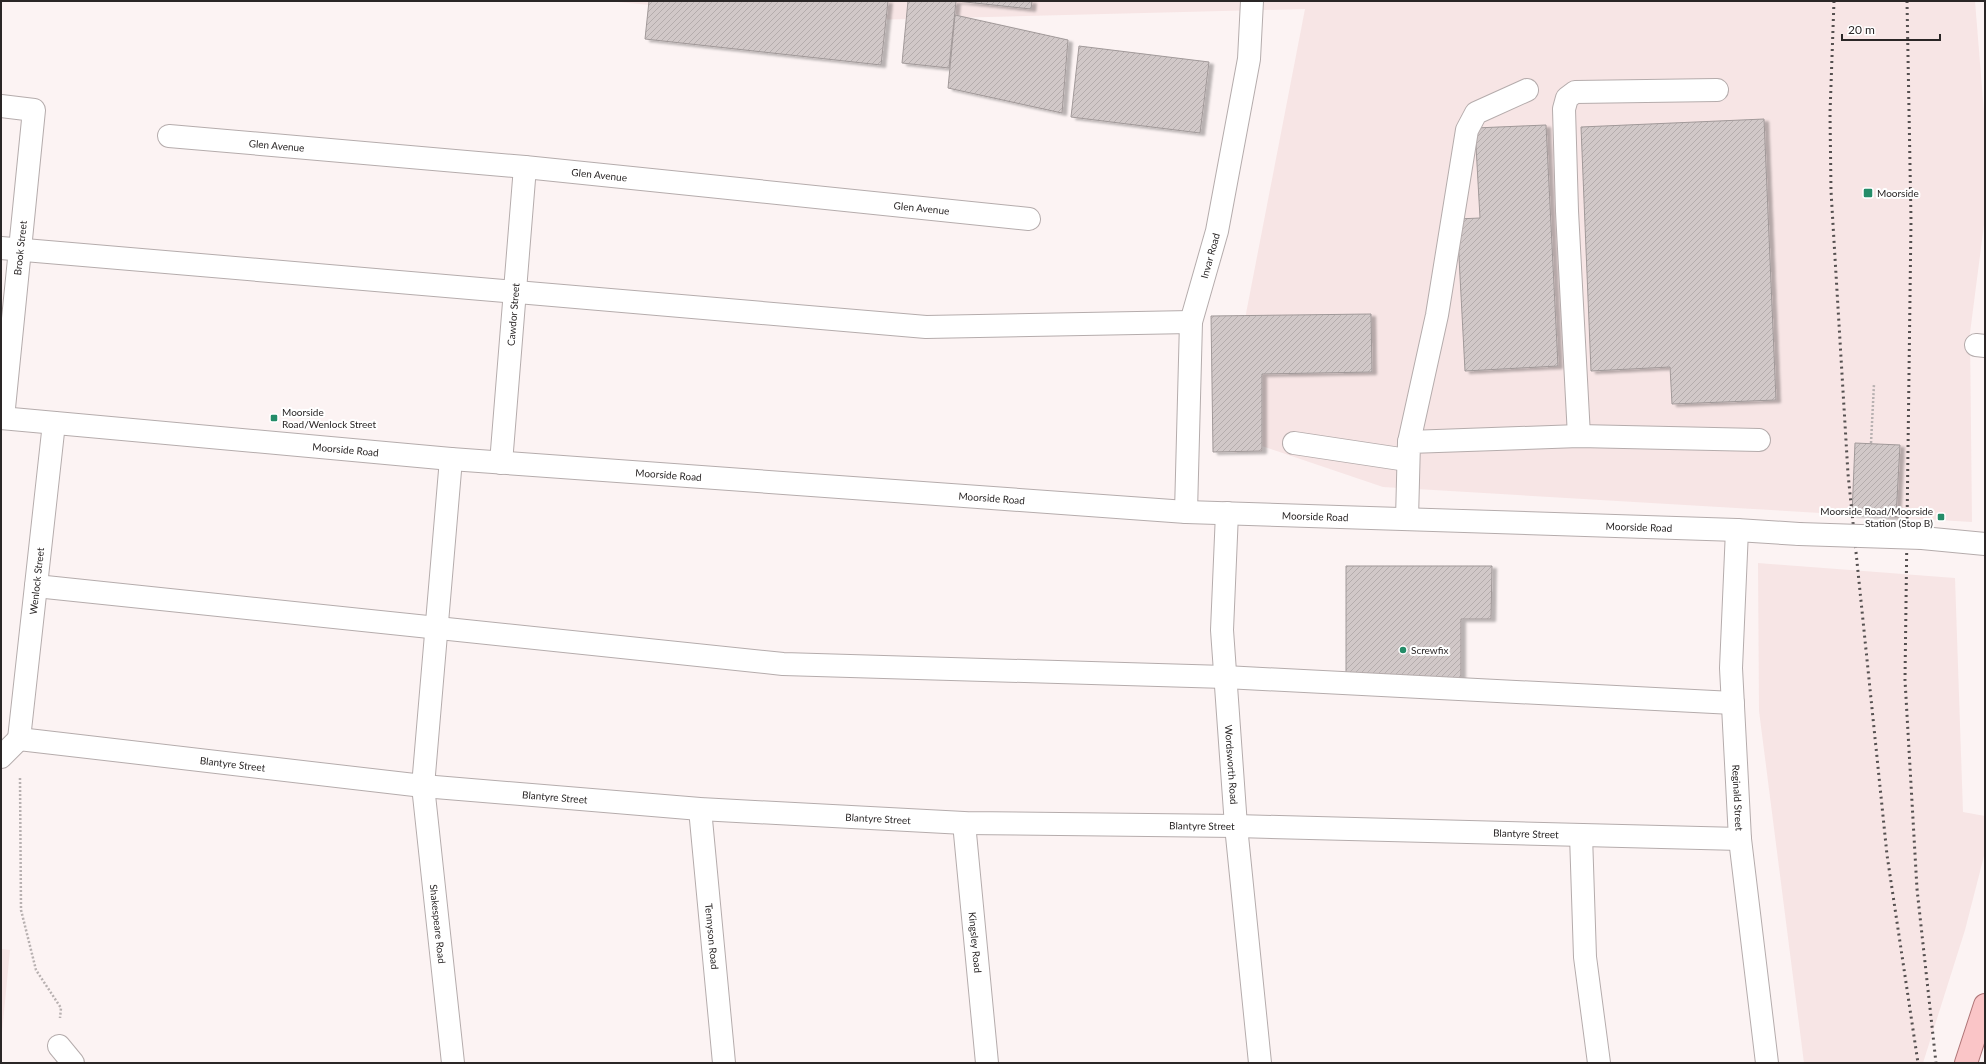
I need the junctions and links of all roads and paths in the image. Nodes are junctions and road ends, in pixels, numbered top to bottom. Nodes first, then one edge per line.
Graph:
1 (1252, 1) edge
2 (1527, 90) dead end
3 (1717, 90) dead end
4 (1, 106) edge
5 (169, 136) dead end
6 (525, 167) junction
7 (1029, 218) dead end
8 (10, 249) edge
9 (515, 292) junction
10 (1191, 322) junction
11 (1874, 384) dead end
12 (2, 418) edge
13 (54, 423) junction
14 (1579, 436) junction
15 (1759, 440) dead end
16 (1294, 443) dead end
17 (1871, 444) dead end
18 (1408, 451) junction
19 (451, 459) junction
20 (501, 463) junction
21 (1186, 512) junction
22 (1227, 513) junction
23 (1407, 519) junction
24 (1737, 530) junction
25 (1985, 544) edge
26 (36, 586) junction
27 (436, 629) junction
28 (1226, 677) junction
29 (1733, 703) junction
30 (19, 739) junction
31 (1, 757) edge
32 (423, 786) junction
33 (700, 809) junction
34 (964, 823) junction
35 (1236, 826) junction
36 (1581, 835) junction
37 (1740, 839) junction
38 (1983, 1019) edge
39 (60, 1046) joint
40 (1969, 1054) edge
41 (73, 1063) edge
42 (453, 1063) edge
43 (724, 1063) edge
44 (987, 1063) edge
45 (1260, 1063) edge
46 (1599, 1063) edge
47 (1767, 1063) edge

1 - 10 street, Invar Road
2 - 18 street
3 - 14 street
4 - 8 street, Brook Street
5 - 6 street, Glen Avenue
6 - 7 street, Glen Avenue
6 - 9 street, Cawdor Street
8 - 9 street
8 - 12 street, Brook Street
9 - 10 street
9 - 20 street, Cawdor Street
10 - 21 street, Invar Road
11 - 17 path
12 - 13 street, Moorside Road
13 - 19 street, Moorside Road
13 - 26 street, Wenlock Street
14 - 15 street
14 - 18 street
16 - 18 street
18 - 23 street
19 - 20 street, Moorside Road
19 - 27 street, Shakespeare Road
20 - 21 street, Moorside Road
21 - 22 street, Moorside Road
22 - 23 street, Moorside Road
22 - 28 street, Wordsworth Road
23 - 24 street, Moorside Road
24 - 25 street, Moorside Road, bridge
24 - 29 street, Reginald Street
26 - 27 street
26 - 30 street, Wenlock Street
27 - 28 street
27 - 32 street, Shakespeare Road
28 - 29 street
28 - 35 street, Wordsworth Road
29 - 37 street, Reginald Street
30 - 31 street
30 - 32 street, Blantyre Street
30 - 39 path
32 - 33 street, Blantyre Street
32 - 42 street, Shakespeare Road
33 - 34 street, Blantyre Street
33 - 43 street, Tennyson Road
34 - 35 street, Blantyre Street
34 - 44 street, Kingsley Road
35 - 36 street, Blantyre Street
35 - 45 street, Wordsworth Road
36 - 37 street, Blantyre Street
36 - 46 street
37 - 47 street, Reginald Street
38 - 40 main road
39 - 41 street

